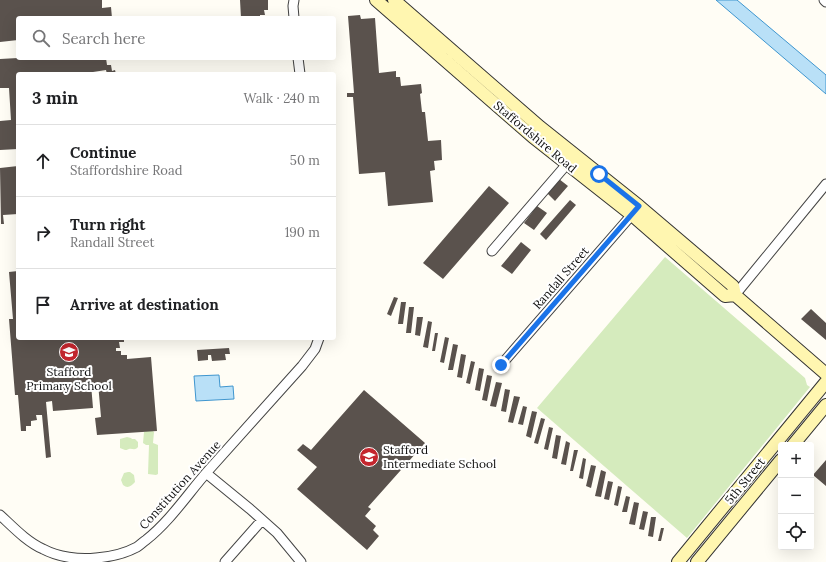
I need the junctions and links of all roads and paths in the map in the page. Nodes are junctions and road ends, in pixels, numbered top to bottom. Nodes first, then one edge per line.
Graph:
1 (294, 0) edge
2 (376, 0) edge
3 (394, 0) edge
4 (294, 16) edge
5 (298, 60) edge
6 (300, 72) edge
7 (567, 164) junction
8 (826, 184) edge
9 (636, 210) junction
10 (492, 251) dead end
11 (735, 295) junction
12 (318, 340) edge
13 (501, 365) dead end
14 (826, 374) edge
15 (826, 382) edge
16 (826, 405) edge
17 (781, 442) edge
18 (795, 442) edge
19 (778, 445) edge
20 (778, 464) edge
21 (206, 473) junction
22 (744, 482) junction
23 (756, 491) junction
24 (0, 515) edge
25 (262, 520) junction
26 (694, 543) junction
27 (701, 557) edge
28 (74, 560) edge
29 (225, 562) edge
30 (300, 562) edge
31 (678, 562) edge

1 - 4 street
2 - 7 main road, Staffordshire Road
3 - 9 main road, Staffordshire Road
5 - 6 street
7 - 9 main road, Staffordshire Road
7 - 10 street
8 - 11 street
9 - 11 main road, Staffordshire Road
9 - 13 street, Randall Street
11 - 14 main road, Staffordshire Road
12 - 21 street, Constitution Avenue
15 - 17 main road, 5th Street
16 - 18 main road
19 - 22 main road, 5th Street
20 - 23 main road, 5th Street
21 - 25 street
21 - 28 street, Constitution Avenue
22 - 23 main road
22 - 26 main road, 5th Street
23 - 27 main road, 5th Street
24 - 28 street, Constitution Avenue
25 - 29 street
25 - 30 street
26 - 27 main road
26 - 31 main road, 5th Street

